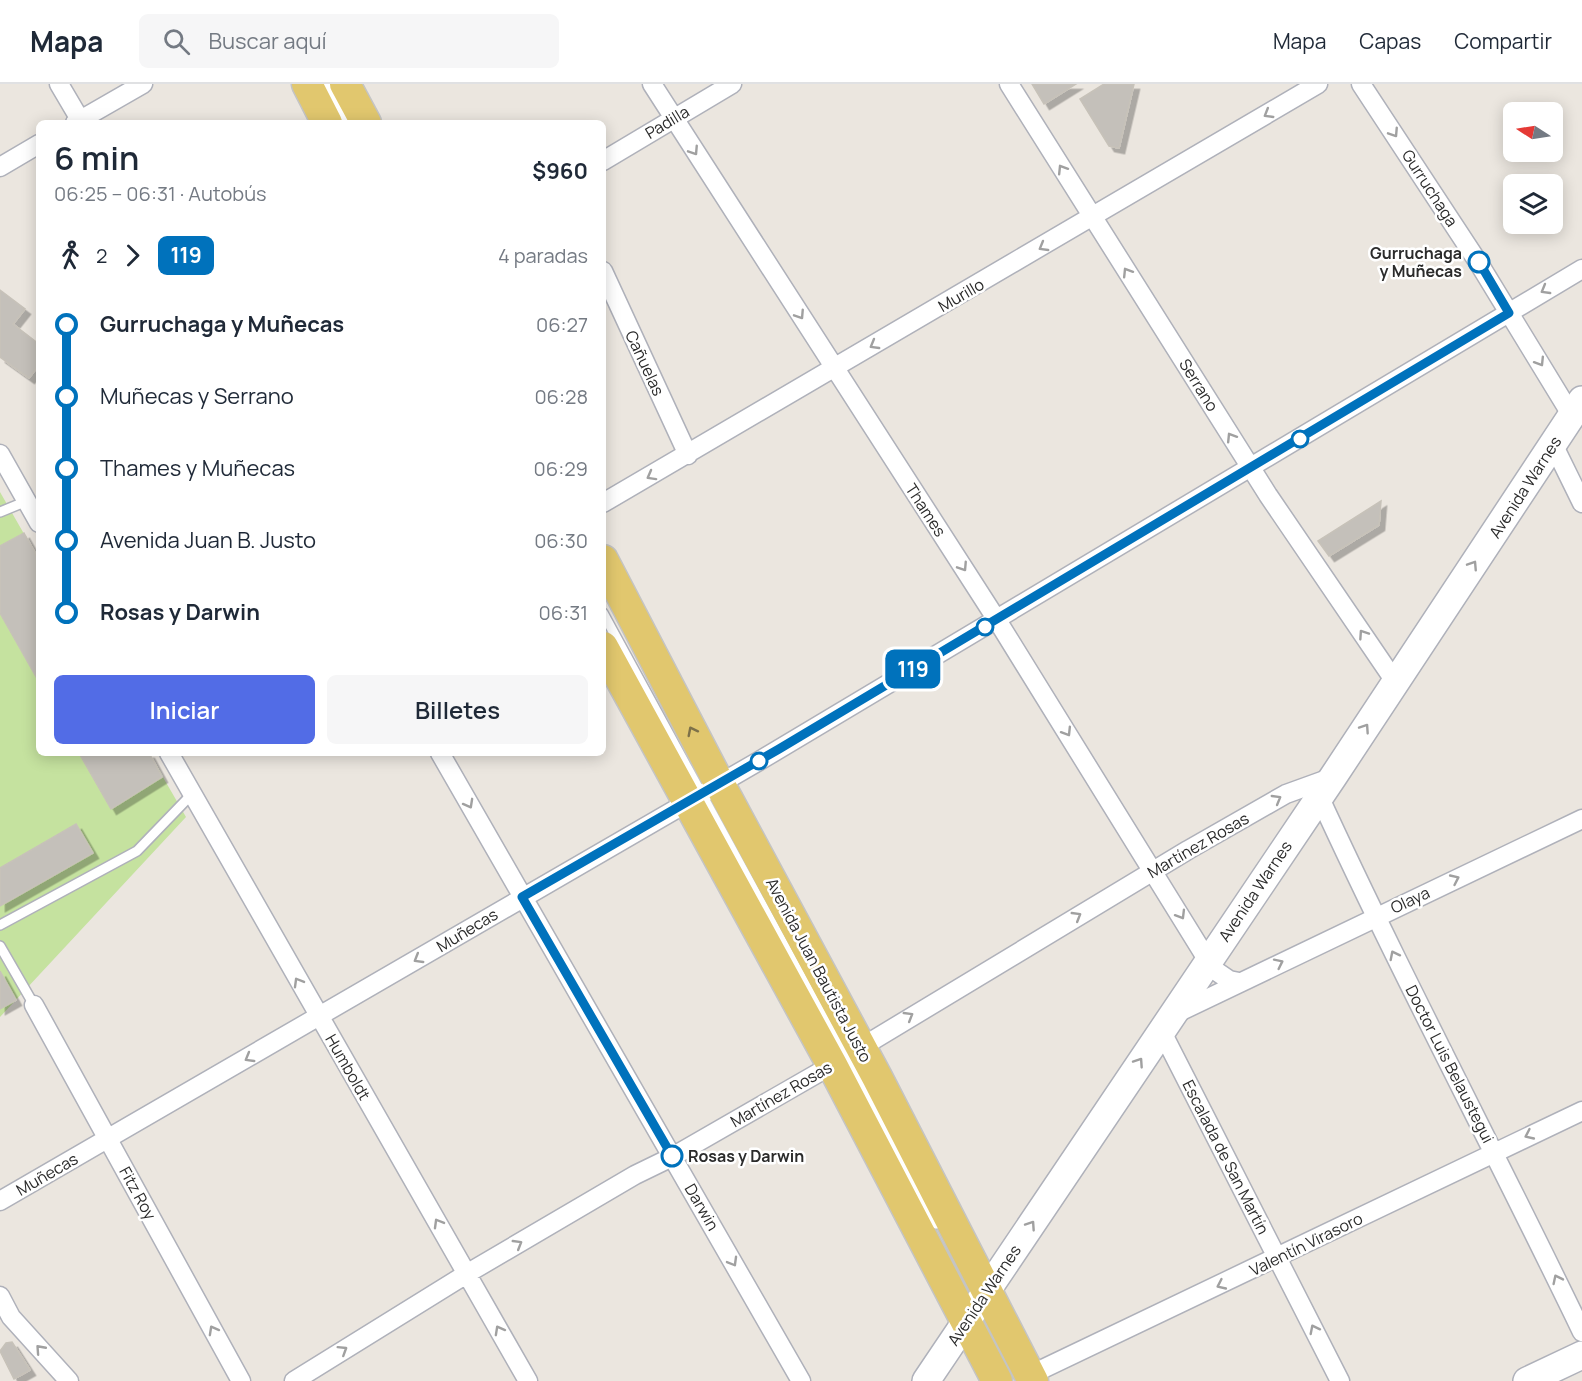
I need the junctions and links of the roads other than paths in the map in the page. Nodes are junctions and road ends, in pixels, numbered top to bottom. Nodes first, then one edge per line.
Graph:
1 (59, 84) edge
2 (143, 84) edge
3 (307, 84) edge
4 (326, 84) edge
5 (345, 84) edge
6 (652, 84) edge
7 (732, 84) edge
8 (1009, 84) edge
9 (1318, 84) edge
10 (1361, 84) edge
11 (674, 119) junction
12 (78, 120) edge
13 (82, 120) edge
14 (325, 120) edge
15 (344, 120) edge
16 (364, 120) edge
17 (36, 146) edge
18 (606, 159) edge
19 (0, 166) edge
20 (1093, 218) junction
21 (1582, 269) edge
22 (606, 277) edge
23 (1509, 313) junction
24 (834, 368) junction
25 (1577, 408) edge
26 (1554, 444) junction
27 (0, 454) edge
28 (688, 455) junction
29 (1251, 468) junction
30 (33, 498) edge
31 (606, 501) edge
32 (1582, 503) edge
33 (0, 512) edge
34 (606, 567) edge
35 (606, 618) edge
36 (997, 620) junction
37 (606, 651) edge
38 (1395, 683) junction
39 (171, 756) edge
40 (442, 756) edge
41 (1326, 787) junction
42 (703, 793) junction
43 (192, 794) junction
44 (1582, 819) edge
45 (1154, 870) junction
46 (522, 897) junction
47 (1375, 917) junction
48 (0, 925) edge
49 (0, 946) edge
50 (1208, 948) junction
51 (1239, 982) junction
52 (34, 1005) joint
53 (319, 1018) junction
54 (1165, 1023) junction
55 (846, 1056) junction
56 (1582, 1111) edge
57 (108, 1139) junction
58 (892, 1143) junction
59 (1495, 1151) junction
60 (672, 1156) junction
61 (0, 1201) edge
62 (942, 1235) dead end
63 (1278, 1258) junction
64 (468, 1273) junction
65 (0, 1296) edge
66 (977, 1305) junction
67 (5, 1319) edge
68 (1582, 1332) edge
69 (1582, 1355) edge
70 (1031, 1378) edge
71 (69, 1381) edge
72 (241, 1381) edge
73 (294, 1381) edge
74 (528, 1381) edge
75 (801, 1381) edge
76 (926, 1381) edge
77 (997, 1381) edge
78 (1340, 1381) edge
79 (1527, 1381) edge

1 - 12 street
2 - 13 street
3 - 14 main road
4 - 15 lane
5 - 16 main road
6 - 11 street, Thames
7 - 11 street, Padilla
20 -> 8 street, Serrano
9 -> 20 street, Murillo
10 -> 23 street, Gurruchaga
11 - 18 street, Padilla
11 -> 24 street, Thames
17 - 19 street
20 -> 24 street, Murillo
29 -> 20 street, Serrano
21 -> 23 street, Muñecas
22 - 28 street, Cañuelas
23 -> 25 street, Gurruchaga
23 - 29 street, Muñecas
24 - 28 street, Murillo
24 -> 36 street, Thames
25 - 26 main road, Avenida Warnes
26 - 32 street
38 -> 26 main road, Avenida Warnes
27 - 30 street
28 -> 31 street, Murillo
29 - 36 street, Muñecas
38 -> 29 street, Serrano
30 - 33 lane
42 -> 34 main road, Avenida Juan Bautista Justo
35 - 42 lane
36 - 42 street, Muñecas
36 -> 45 street, Thames
37 - 42 main road, Avenida Juan Bautista Justo
41 -> 38 main road, Avenida Warnes
39 - 43 street, Humboldt
40 -> 46 street, Darwin
45 -> 41 street, Martínez Rosas
41 - 47 street, Doctor Luis Belaustegui
41 - 50 main road, Avenida Warnes
42 - 46 street, Muñecas
42 - 55 main road, Avenida Juan Bautista Justo
43 - 48 lane
53 -> 43 street, Humboldt
47 -> 44 street, Olaya
45 -> 50 street, Thames
55 -> 45 street, Martínez Rosas
46 -> 53 street, Muñecas
46 - 60 street, Darwin
51 -> 47 street, Olaya
59 -> 47 street, Doctor Luis Belaustegui
49 - 52 lane
50 - 51 street
50 - 54 main road, Avenida Warnes
51 - 54 street, Olaya
52 - 57 street, Fitz Roy
53 -> 57 street, Muñecas
64 -> 53 street, Humboldt
54 - 63 street, Escalada de San Martín
66 -> 54 main road, Avenida Warnes
55 - 58 lane
55 - 58 lane
55 - 60 street, Martínez Rosas
55 - 66 main road, Avenida Juan Bautista Justo
56 -> 59 street, Valentín Virasoro
57 - 61 street, Muñecas
72 -> 57 street, Fitz Roy
58 - 62 lane
59 - 63 street, Valentín Virasoro
68 -> 59 street, Doctor Luis Belaustegui
64 -> 60 street, Martínez Rosas
60 -> 75 street, Darwin
63 -> 70 street, Valentín Virasoro
78 -> 63 street, Escalada de San Martín
73 -> 64 street, Martínez Rosas
74 -> 64 street, Humboldt
65 - 67 street
66 - 70 main road, Avenida Juan Bautista Justo
66 - 76 main road, Avenida Warnes
66 - 77 main road, Avenida Juan Bautista Justo
71 -> 67 street
69 - 79 main road

